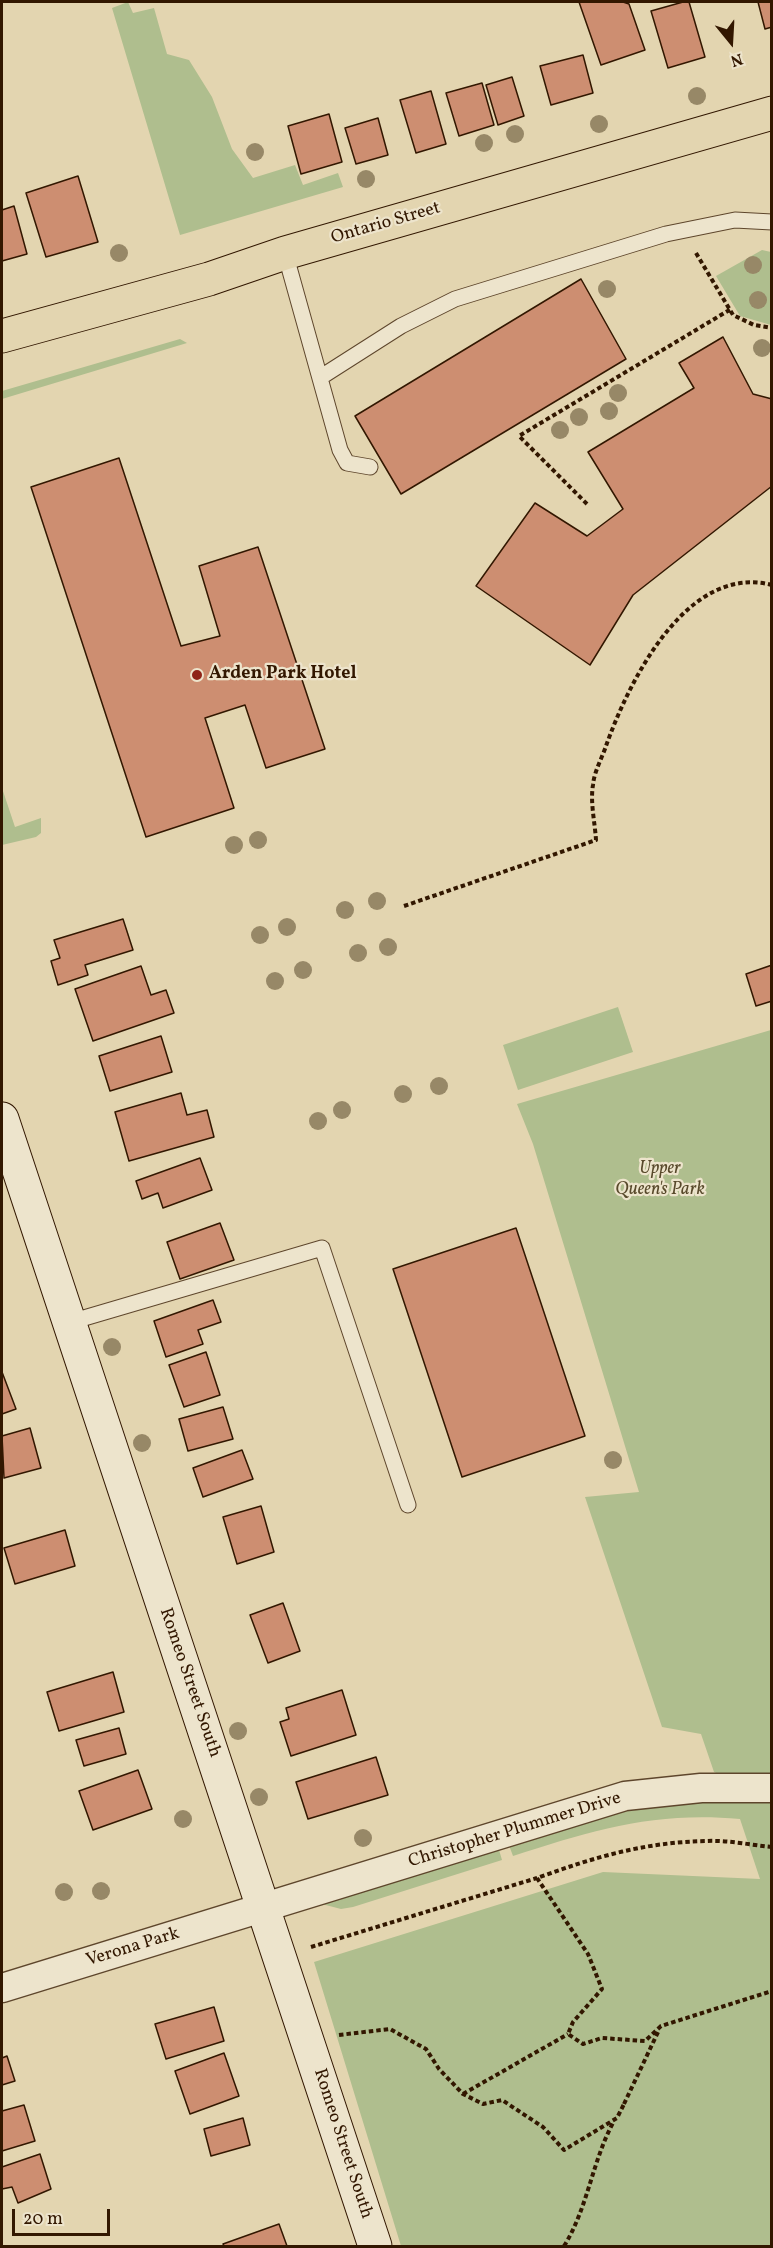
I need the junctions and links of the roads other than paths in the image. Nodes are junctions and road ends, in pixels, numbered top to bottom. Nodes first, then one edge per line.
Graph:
1 (771, 113) edge
2 (771, 222) edge
3 (285, 253) junction
4 (2, 336) edge
5 (321, 377) junction
6 (370, 467) dead end
7 (2, 1119) edge
8 (67, 1323) junction
9 (408, 1505) dead end
10 (771, 1788) edge
11 (265, 1907) junction
12 (2, 1988) edge
13 (375, 2247) edge

1 - 3 main road, Ontario Street
2 - 5 lane
3 - 4 main road, Ontario Street
3 - 5 lane
5 - 6 lane
7 - 8 main road, Romeo Street South
8 - 9 lane
8 - 11 main road, Romeo Street South
10 - 11 street, Christopher Plummer Drive
11 - 12 street, Verona Park
11 - 13 main road, Romeo Street South

